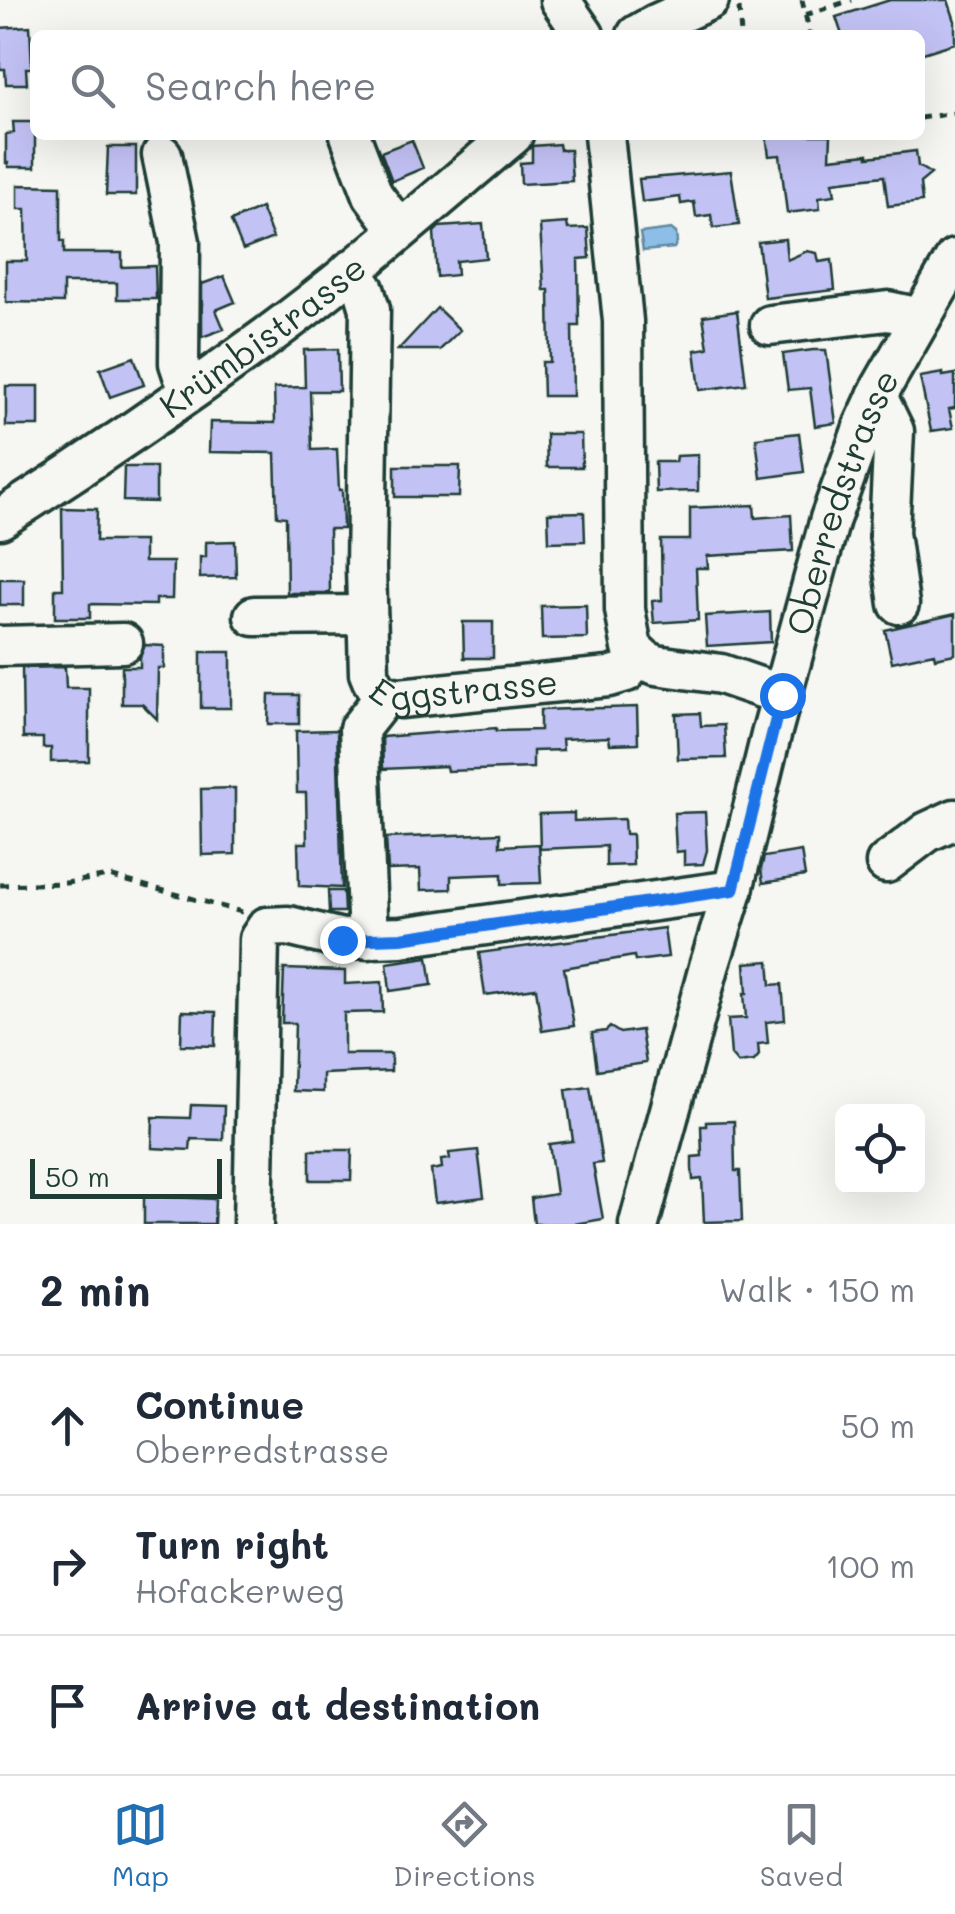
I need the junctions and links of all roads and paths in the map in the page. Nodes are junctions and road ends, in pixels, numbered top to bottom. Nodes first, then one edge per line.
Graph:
1 (560, 0) edge
2 (708, 0) edge
3 (738, 0) edge
4 (802, 0) edge
5 (852, 0) edge
6 (805, 15) junction
7 (581, 30) edge
8 (646, 30) edge
9 (740, 30) edge
10 (809, 30) edge
11 (955, 114) edge
12 (925, 117) edge
13 (352, 140) edge
14 (507, 140) edge
15 (605, 140) edge
16 (162, 155) dead end
17 (399, 230) junction
18 (955, 259) edge
19 (350, 271) junction
20 (922, 318) junction
21 (770, 325) dead end
22 (192, 389) junction
23 (877, 396) junction
24 (0, 519) edge
25 (899, 604) dead end
26 (254, 616) dead end
27 (368, 616) junction
28 (122, 643) dead end
29 (0, 646) edge
30 (639, 656) junction
31 (782, 695) junction
32 (385, 696) junction
33 (955, 819) edge
34 (886, 863) dead end
35 (0, 885) edge
36 (733, 890) junction
37 (267, 927) junction
38 (368, 938) junction
39 (253, 1224) edge
40 (639, 1224) edge

1 - 7 street
2 - 8 street
3 - 9 path
4 - 6 path
5 - 6 path
6 - 10 path
11 - 12 path
13 - 17 street
14 - 17 street, Krümbistrasse
15 - 30 street
16 - 22 street
17 - 19 street, Krümbistrasse
18 - 20 street, Oberredstrasse
19 - 22 street, Krümbistrasse
19 - 27 street, Eggstrasse
20 - 21 street
20 - 23 street, Oberredstrasse
22 - 24 street, Krümbistrasse
23 - 25 street
23 - 31 street, Oberredstrasse
26 - 27 street
27 - 32 street, Eggstrasse
28 - 29 street
30 - 31 street
30 - 32 street, Eggstrasse
31 - 36 street, Oberredstrasse
32 - 38 street
33 - 34 street
35 - 37 path
36 - 38 street
36 - 40 street, Oberredstrasse
37 - 38 street
37 - 39 street

